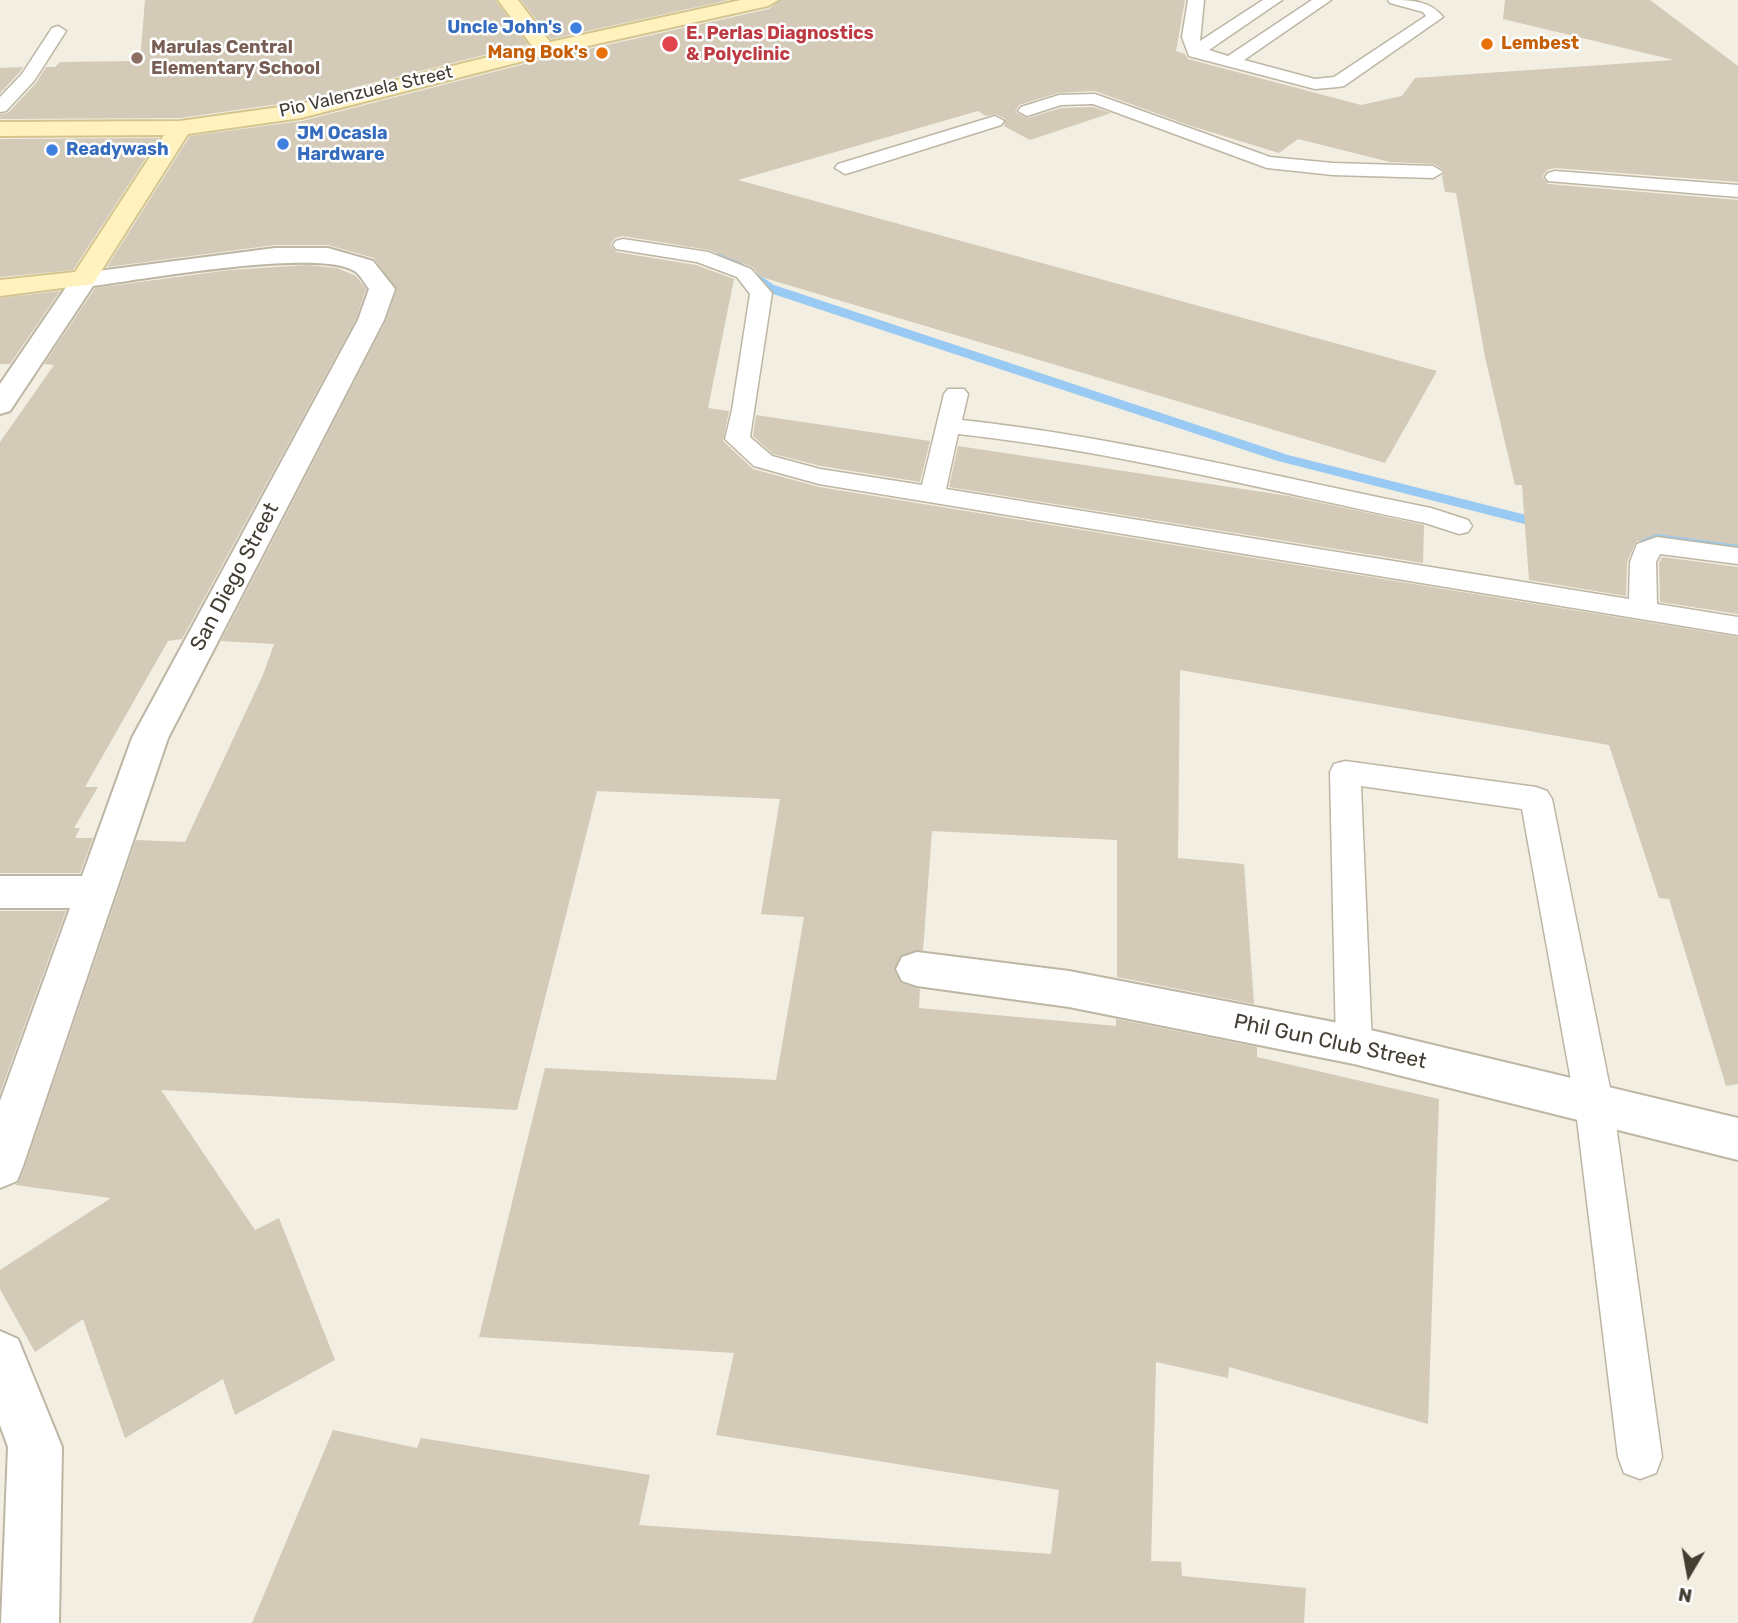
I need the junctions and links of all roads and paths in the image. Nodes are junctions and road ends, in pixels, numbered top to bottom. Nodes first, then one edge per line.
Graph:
1 (508, 0) edge
2 (768, 0) edge
3 (1196, 0) edge
4 (1274, 0) edge
5 (1323, 0) edge
6 (1396, 0) edge
7 (58, 31) dead end
8 (545, 49) junction
9 (1195, 52) junction
10 (1231, 61) junction
11 (4, 99) edge
12 (1027, 111) dead end
13 (995, 121) dead end
14 (180, 128) junction
15 (0, 129) edge
16 (845, 168) dead end
17 (1433, 172) dead end
18 (1555, 177) dead end
19 (1738, 191) edge
20 (623, 246) dead end
21 (84, 279) junction
22 (0, 288) edge
23 (956, 394) dead end
24 (0, 405) edge
25 (948, 426) junction
26 (932, 494) junction
27 (1459, 526) dead end
28 (1738, 555) edge
29 (1643, 610) junction
30 (1738, 626) edge
31 (0, 892) edge
32 (95, 892) junction
33 (917, 969) dead end
34 (1354, 1045) junction
35 (1594, 1103) junction
36 (1738, 1139) edge
37 (0, 1166) edge
38 (0, 1357) edge
39 (1640, 1457) dead end
40 (30, 1623) edge

1 - 8 street
2 - 8 street, Pio Valenzuela Street
3 - 9 lane
4 - 9 lane
5 - 10 lane
6 - 10 lane
7 - 11 lane
8 - 14 street, Pio Valenzuela Street
9 - 10 lane
12 - 17 lane
13 - 16 lane
14 - 15 street, Pio Valenzuela Street
14 - 21 street
18 - 19 lane
20 - 26 lane
21 - 22 street
21 - 24 street
21 - 32 street, San Diego Street
23 - 25 lane
25 - 26 lane
25 - 27 lane
26 - 29 lane
28 - 29 lane
29 - 30 lane
31 - 32 street
32 - 37 street, San Diego Street
33 - 34 street, Phil Gun Club Street
34 - 35 street, Phil Gun Club Street
34 - 35 lane
35 - 36 street, Phil Gun Club Street
35 - 39 lane
38 - 40 street

